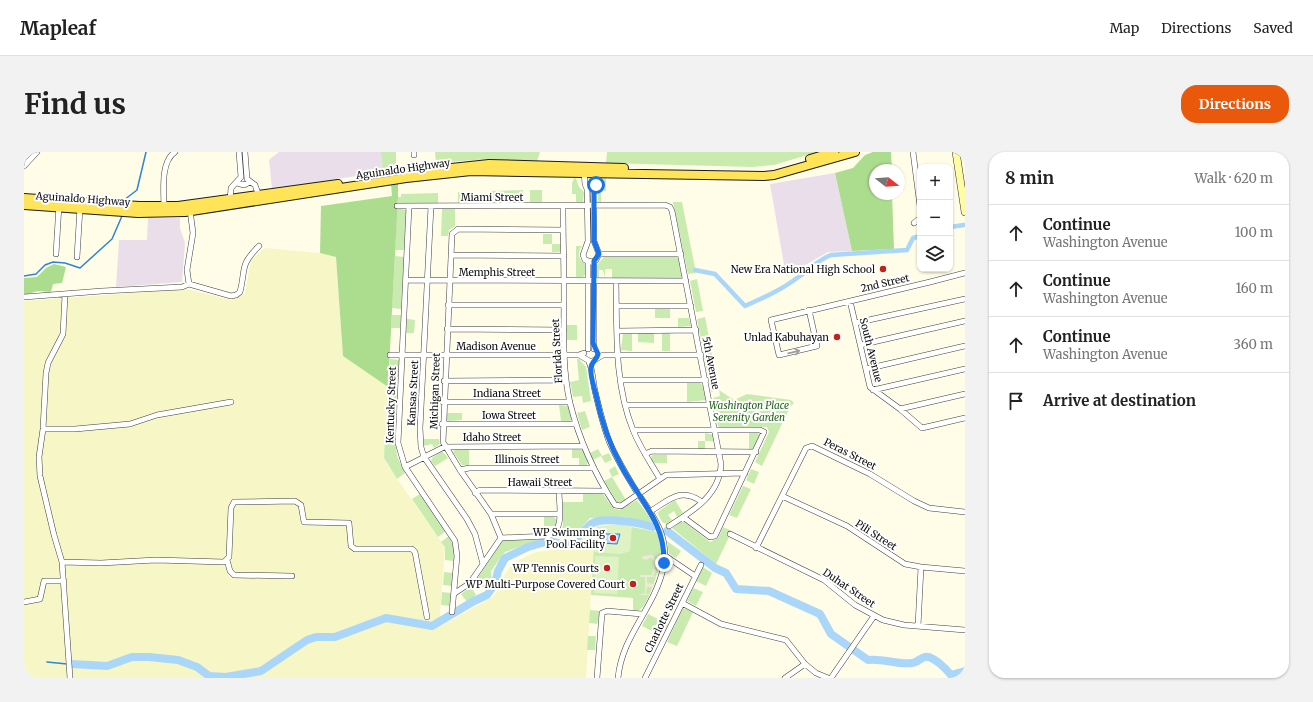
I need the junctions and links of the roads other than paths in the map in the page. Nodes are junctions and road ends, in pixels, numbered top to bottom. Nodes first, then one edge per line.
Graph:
1 (37, 152) edge
2 (175, 152) edge
3 (239, 152) edge
4 (245, 152) edge
5 (834, 152) edge
6 (855, 152) edge
7 (913, 152) edge
8 (956, 152) edge
9 (24, 166) edge
10 (243, 169) junction
11 (584, 170) junction
12 (596, 170) junction
13 (716, 173) junction
14 (250, 182) junction
15 (237, 183) junction
16 (594, 187) junction
17 (588, 192) junction
18 (24, 198) edge
19 (260, 198) junction
20 (919, 200) edge
21 (60, 203) junction
22 (230, 203) junction
23 (24, 205) edge
24 (398, 206) dead end
25 (409, 206) junction
26 (431, 206) junction
27 (563, 206) junction
28 (590, 206) junction
29 (670, 207) joint
30 (80, 208) junction
31 (190, 208) junction
32 (164, 210) junction
33 (965, 212) edge
34 (917, 220) edge
35 (914, 223) dead end
36 (563, 230) junction
37 (259, 246) dead end
38 (596, 247) junction
39 (586, 248) junction
40 (56, 254) dead end
41 (599, 254) junction
42 (681, 254) junction
43 (451, 255) junction
44 (564, 256) junction
45 (77, 257) dead end
46 (588, 261) junction
47 (594, 261) junction
48 (965, 273) edge
49 (406, 280) junction
50 (428, 280) junction
51 (450, 280) junction
52 (564, 281) junction
53 (591, 281) junction
54 (616, 281) junction
55 (686, 281) junction
56 (189, 284) junction
57 (65, 295) junction
58 (24, 297) edge
59 (965, 299) edge
60 (850, 301) junction
61 (448, 305) junction
62 (564, 305) junction
63 (617, 306) junction
64 (691, 306) junction
65 (809, 310) junction
66 (965, 321) edge
67 (855, 324) junction
68 (447, 329) junction
69 (564, 330) junction
70 (696, 330) junction
71 (617, 331) junction
72 (860, 345) junction
73 (965, 346) edge
74 (584, 354) junction
75 (390, 355) dead end
76 (402, 355) junction
77 (424, 355) junction
78 (445, 355) junction
79 (564, 355) junction
80 (617, 355) junction
81 (700, 355) junction
82 (594, 357) junction
83 (866, 369) junction
84 (965, 369) edge
85 (566, 380) junction
86 (620, 380) junction
87 (706, 380) junction
88 (444, 381) junction
89 (874, 390) junction
90 (965, 394) edge
91 (231, 402) dead end
92 (443, 402) junction
93 (570, 402) junction
94 (625, 405) junction
95 (710, 405) junction
96 (900, 409) junction
97 (965, 418) edge
98 (442, 424) junction
99 (576, 424) junction
100 (43, 429) junction
101 (633, 430) junction
102 (715, 430) junction
103 (584, 446) junction
104 (444, 447) junction
105 (720, 451) junction
106 (756, 452) junction
107 (645, 454) junction
108 (424, 457) junction
109 (405, 467) junction
110 (594, 468) junction
111 (460, 470) junction
112 (720, 473) junction
113 (745, 473) junction
114 (660, 479) junction
115 (559, 491) junction
116 (606, 491) junction
117 (475, 493) junction
118 (639, 494) junction
119 (782, 496) junction
120 (702, 502) junction
121 (651, 512) junction
122 (965, 512) edge
123 (491, 514) junction
124 (559, 514) junction
125 (683, 518) junction
126 (669, 526) dead end
127 (730, 534) dead end
128 (501, 538) junction
129 (756, 548) junction
130 (664, 554) junction
131 (227, 560) junction
132 (62, 562) junction
133 (483, 564) junction
134 (701, 565) dead end
135 (921, 568) junction
136 (965, 571) edge
137 (292, 576) dead end
138 (695, 576) junction
139 (64, 581) junction
140 (455, 593) junction
141 (24, 602) edge
142 (682, 603) junction
143 (452, 612) dead end
144 (642, 614) junction
145 (874, 616) junction
146 (427, 617) dead end
147 (918, 626) junction
148 (965, 630) edge
149 (805, 664) junction
150 (70, 678) edge
151 (597, 678) edge
152 (618, 678) edge
153 (645, 678) edge
154 (786, 678) edge
155 (828, 678) edge
156 (831, 678) edge

1 - 9 street
2 - 32 street
3 - 10 street
4 - 10 street
5 - 13 main road, Aguinaldo Highway
6 - 13 main road, Aguinaldo Highway
7 - 20 street
8 - 33 street
10 - 14 street
10 - 15 street
11 - 12 main road, Aguinaldo Highway
11 - 17 street
11 - 19 main road, Aguinaldo Highway
12 - 13 main road, Aguinaldo Highway
12 - 16 street
14 - 15 street
14 - 19 street
15 - 22 street
16 - 17 street
16 - 28 street
17 - 28 street
17 - 28 street
18 - 21 main road, Aguinaldo Highway
19 - 22 main road, Aguinaldo Highway
21 - 23 main road, Aguinaldo Highway
21 - 30 main road, Aguinaldo Highway
21 - 32 main road, Aguinaldo Highway
21 - 40 street
22 - 31 main road, Aguinaldo Highway
24 - 25 street, Miami Street
25 - 26 street, Miami Street
25 - 49 street, Kentucky Street
26 - 27 street, Miami Street
26 - 50 street, Kansas Street
27 - 28 street, Miami Street
27 - 36 street, Florida Street
28 - 29 street, Miami Street
28 - 38 street
28 - 39 street
29 - 42 street, 5th Avenue
30 - 32 main road, Aguinaldo Highway
30 - 45 street
31 - 32 main road, Aguinaldo Highway
31 - 56 street
34 - 35 street
36 - 43 street, Michigan Street
36 - 44 street, Florida Street
37 - 56 street
38 - 39 street
38 - 41 street
39 - 46 street
41 - 42 street
41 - 47 street
42 - 55 street, 5th Avenue
43 - 44 street
43 - 51 street, Michigan Street
44 - 52 street, Florida Street
46 - 47 street
46 - 53 street
47 - 53 street
48 - 60 street, 2nd Street
49 - 50 street, Memphis Street
49 - 76 street, Kentucky Street
50 - 51 street, Memphis Street
50 - 77 street, Kansas Street
51 - 52 street, Memphis Street
51 - 61 street, Michigan Street
52 - 53 street, Memphis Street
52 - 62 street, Florida Street
53 - 54 street, Memphis Street
53 - 74 street
53 - 82 street
54 - 55 street, Memphis Street
54 - 63 street
55 - 64 street, 5th Avenue
56 - 57 street
57 - 58 street
57 - 100 street
59 - 67 street
60 - 65 street, 2nd Street
60 - 67 street, South Avenue
61 - 62 street
61 - 68 street, Michigan Street
62 - 69 street, Florida Street
63 - 64 street
63 - 71 street
64 - 70 street, 5th Avenue
65 -> 65 street, 2nd Street
66 - 72 street
67 - 72 street, South Avenue
68 - 69 street
68 - 78 street, Michigan Street
69 - 79 street, Florida Street
70 - 71 street
70 - 81 street, 5th Avenue
71 - 80 street
72 - 83 street, South Avenue
73 - 83 street
74 - 79 street, Madison Avenue
74 - 82 street
74 - 82 street, Madison Avenue
75 - 76 street, Madison Avenue
76 - 77 street, Madison Avenue
76 - 109 street, Kentucky Street
77 - 78 street, Madison Avenue
77 - 108 street, Kansas Street
78 - 79 street, Madison Avenue
78 - 88 street, Michigan Street
79 - 85 street, Florida Street
80 - 81 street
80 - 82 street
80 - 86 street
81 - 87 street, 5th Avenue
82 - 118 street
83 - 89 street, South Avenue
84 - 89 street
85 - 88 street
85 - 93 street, Florida Street
86 - 87 street
86 - 94 street
87 - 95 street, 5th Avenue
88 - 92 street, Michigan Street
89 - 96 street, South Avenue
90 - 96 street
91 - 100 street
92 - 93 street, Indiana Street
92 - 98 street, Michigan Street
93 - 99 street, Florida Street
94 - 95 street
94 - 101 street
95 - 102 street, 5th Avenue
96 - 97 street, South Avenue
98 - 99 street, Iowa Street
98 - 104 street, Michigan Street
99 - 103 street, Florida Street
100 - 132 street
101 - 102 street
101 - 107 street
102 - 105 street, 5th Avenue
102 - 106 street
103 - 104 street, Idaho Street
103 - 110 street, Florida Street
104 - 108 street, Idaho Street
104 - 111 street, Michigan Street
105 - 106 street
105 - 107 street
105 - 112 street, 5th Avenue
106 - 113 street
107 - 114 street
108 - 109 street, Idaho Street
108 - 133 street, Kansas Street
109 - 140 street, Kentucky Street
110 - 111 street, Illinois Street
110 - 116 street, Florida Street
111 - 117 street, Michigan Street
112 - 113 street
112 - 114 street
112 - 120 street, 5th Avenue
113 - 125 street
114 - 118 street
115 - 116 street, Hawaii Street
115 - 117 street, Hawaii Street
115 - 124 street
116 - 118 street, Florida Street
117 - 123 street, Michigan Street
118 - 121 street
119 - 122 street, Peras Street
119 - 129 street, Peras Street
119 - 135 street, Pili Street
120 - 121 street
120 - 125 street, 5th Avenue
121 - 130 street
123 - 124 street
123 - 128 street, Michigan Street
124 - 128 street
125 - 126 street, 5th Avenue
127 - 129 street, Duhat Street
128 - 133 street
129 - 145 street, Duhat Street
130 - 138 street
130 - 144 street
131 - 132 street
131 - 137 street
131 - 146 street
132 - 139 street
133 - 140 street
134 - 138 street, Charlotte Street
135 - 136 street, Pili Street
135 - 147 street
138 - 142 street, Charlotte Street
139 - 141 street
139 - 150 street
140 - 143 street, Kentucky Street
142 - 149 street
142 - 153 street, Charlotte Street
144 - 151 street
144 - 152 street
145 - 147 street, Duhat Street
145 - 156 street
147 - 148 street, Duhat Street
149 - 154 street
149 - 155 street

